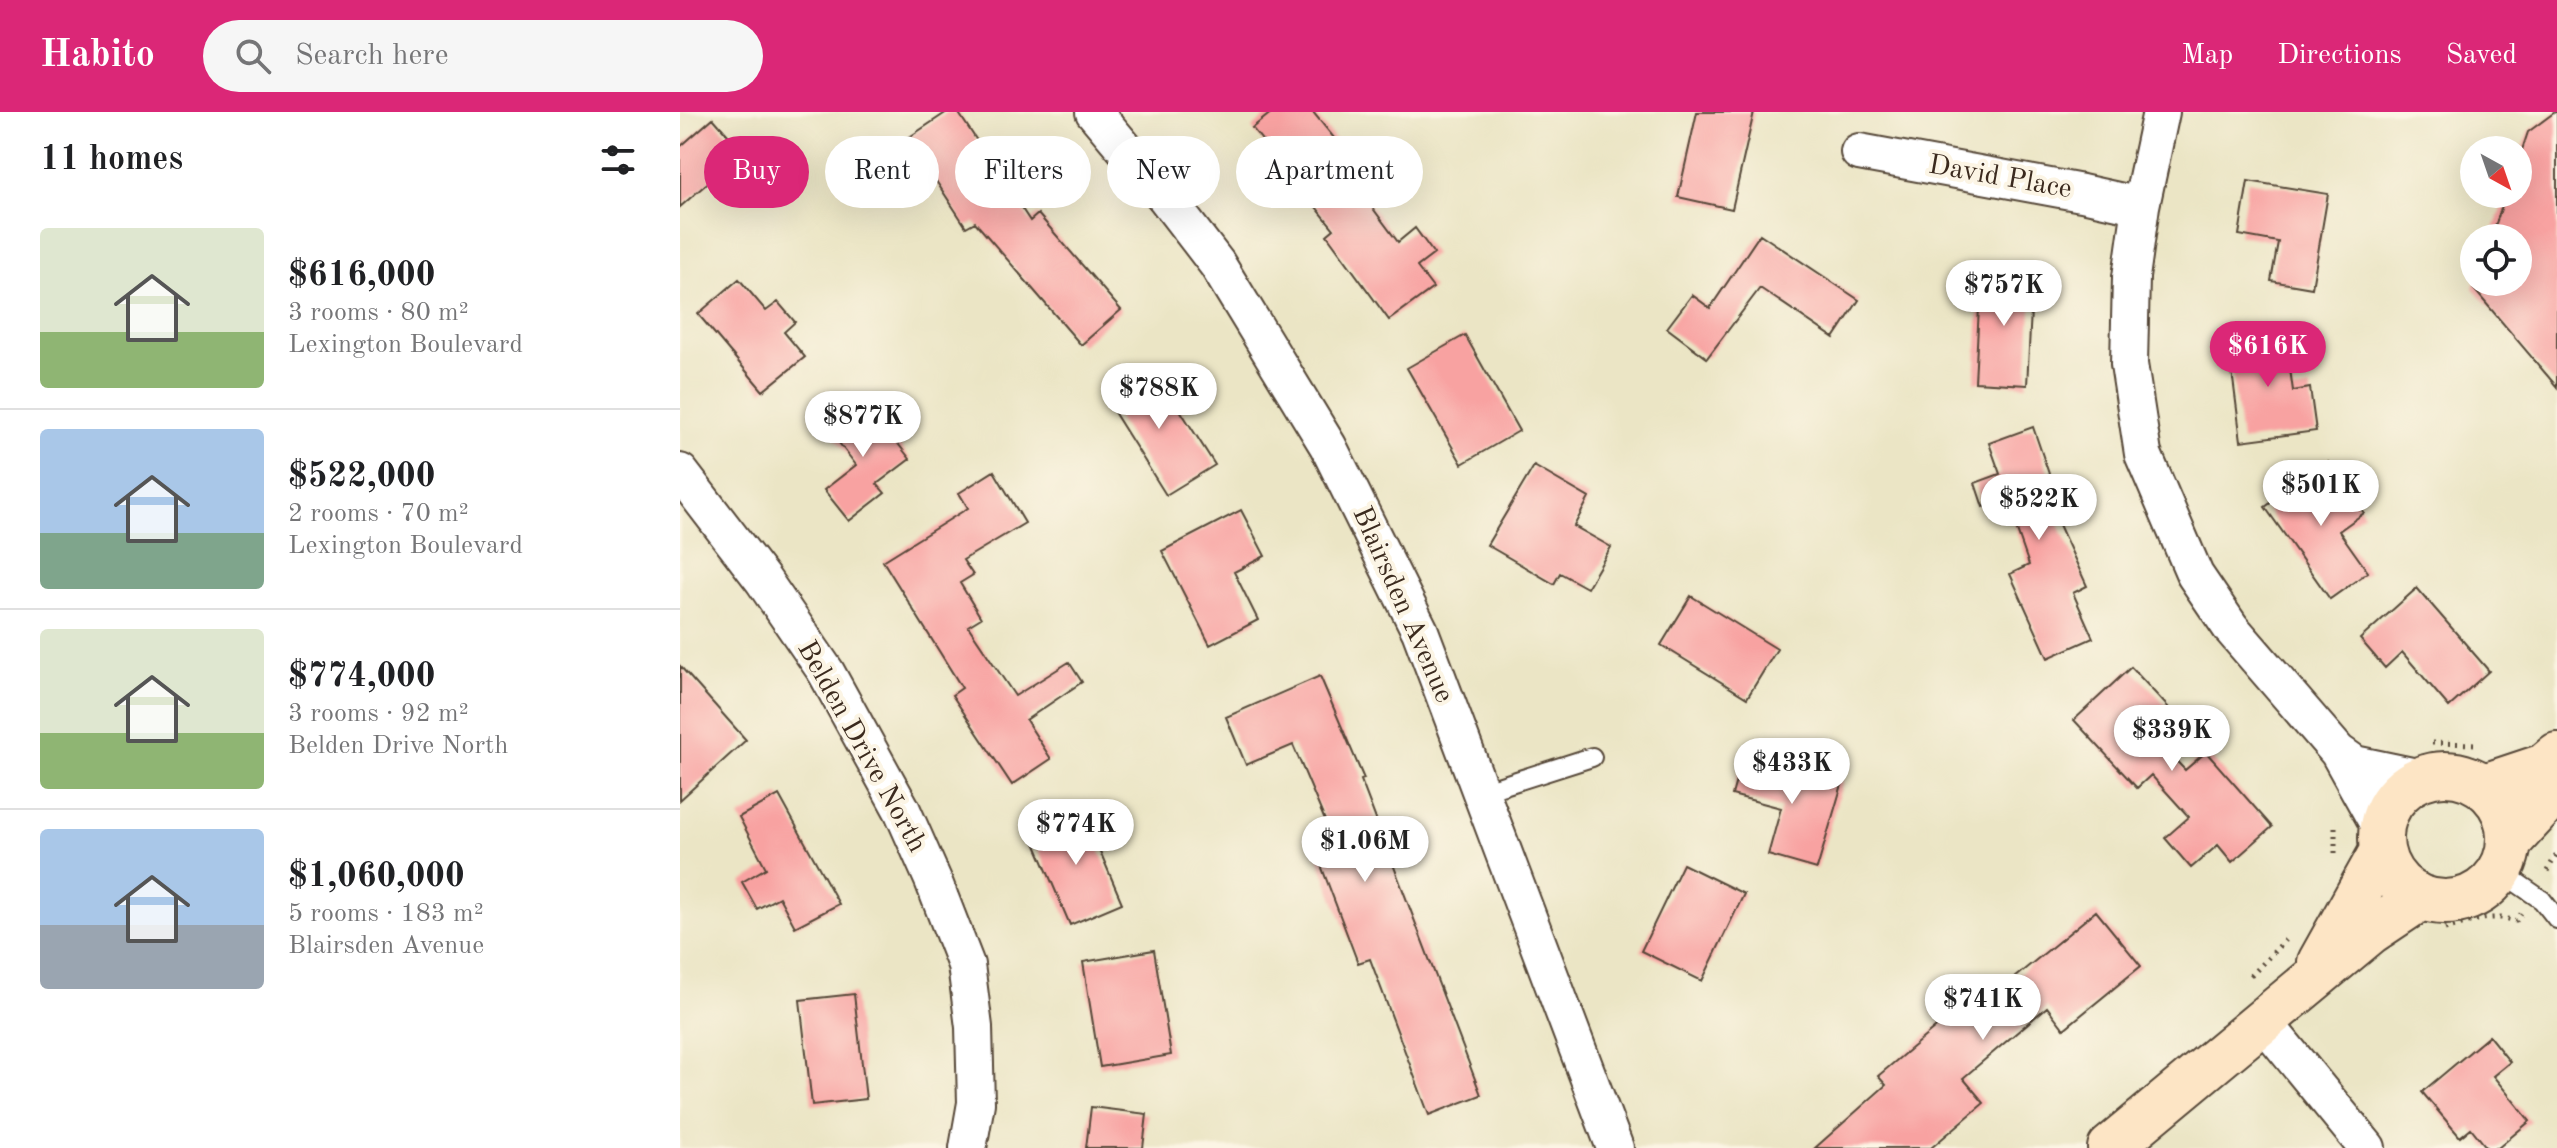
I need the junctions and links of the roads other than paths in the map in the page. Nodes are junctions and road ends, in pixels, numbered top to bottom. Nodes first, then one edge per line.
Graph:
1 (1094, 112) edge
2 (2161, 112) edge
3 (1859, 152) dead end
4 (2141, 206) junction
5 (680, 472) edge
6 (2338, 752) junction
7 (2557, 755) edge
8 (1592, 757) dead end
9 (2426, 761) junction
10 (2482, 765) junction
11 (2557, 790) edge
12 (1482, 792) junction
13 (2382, 841) junction
14 (2505, 856) junction
15 (2430, 915) junction
16 (2557, 919) edge
17 (2307, 985) junction
18 (2253, 1002) junction
19 (968, 1148) edge
20 (1615, 1148) edge
21 (2110, 1148) edge
22 (2367, 1148) edge

1 - 12 street, Blairsden Avenue
2 - 4 street
3 - 4 street, David Place
4 - 6 street
5 - 19 street, Belden Drive North
6 - 9 street
6 - 13 street
7 - 10 main road
8 - 12 lane
9 - 10 main road
9 - 13 main road
10 - 14 main road
11 - 14 main road
12 - 20 street, Blairsden Avenue
13 - 15 main road
13 - 17 main road
14 - 15 main road
14 - 16 lane
15 - 17 main road
17 - 18 main road
18 - 21 main road
18 - 22 street

